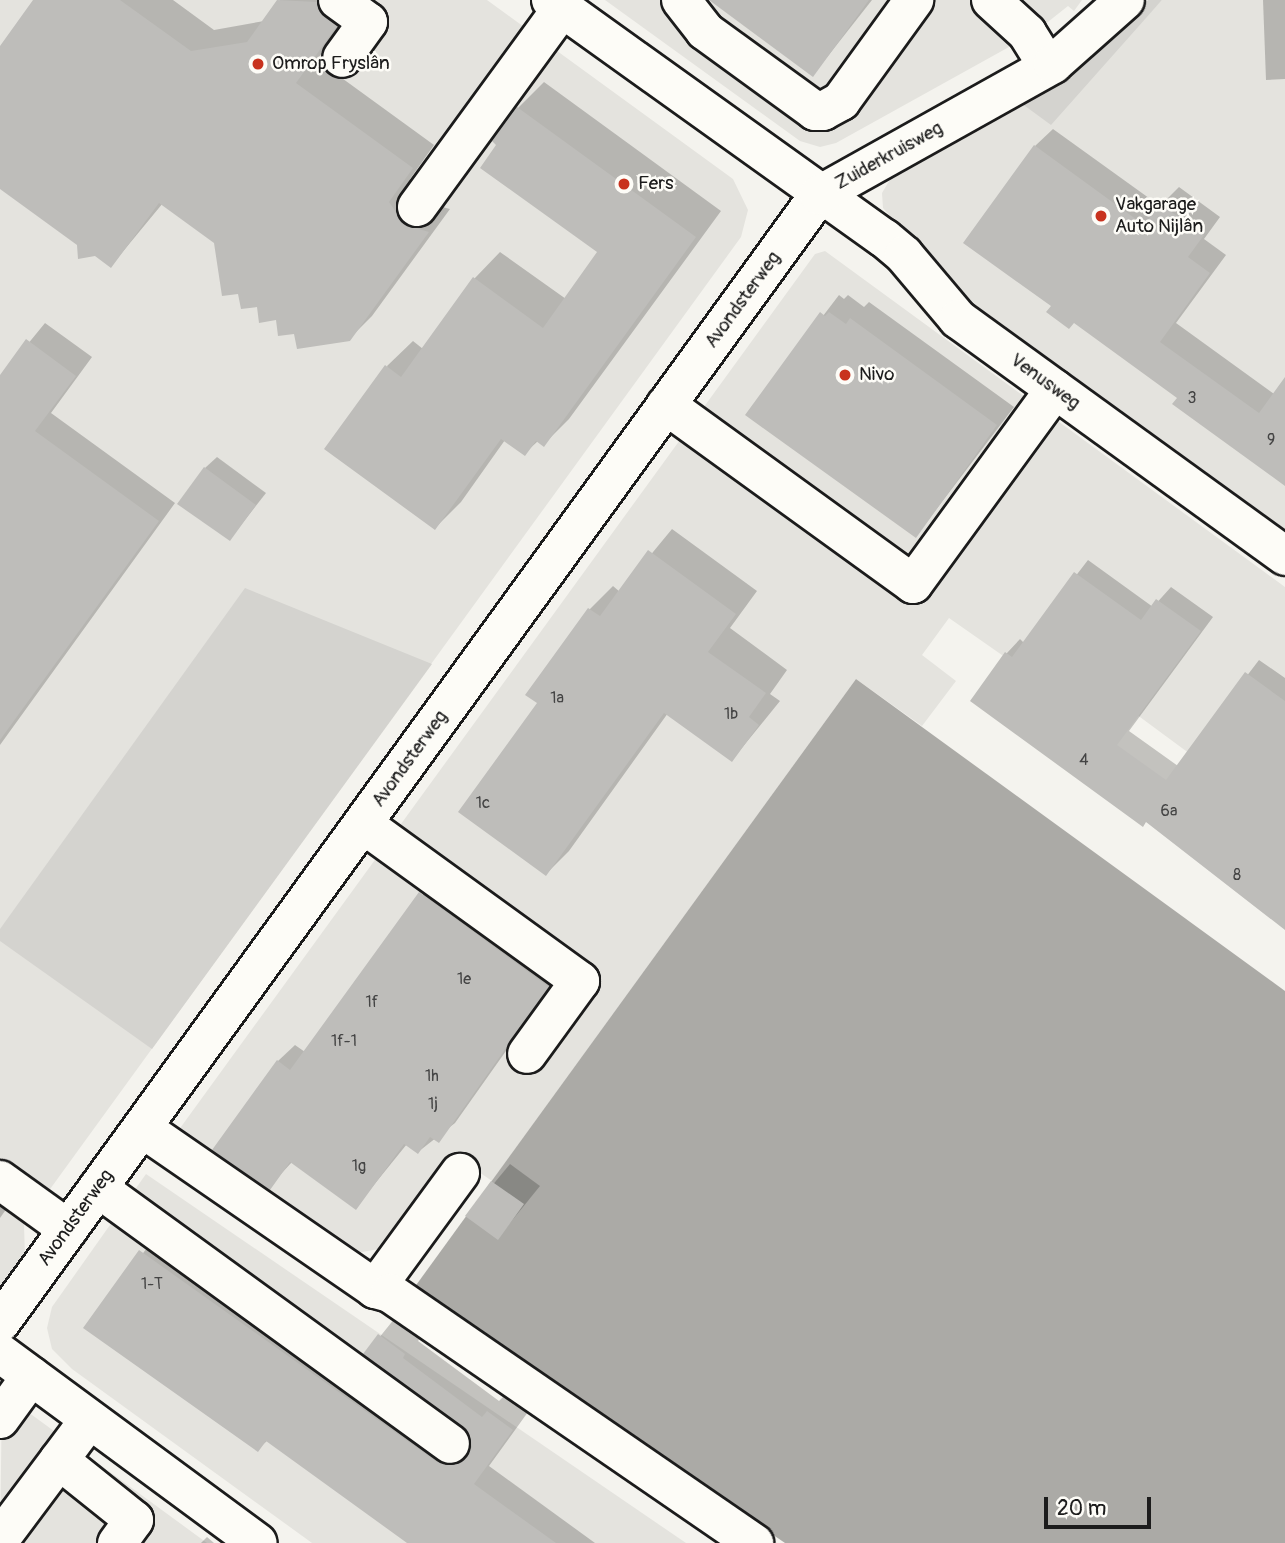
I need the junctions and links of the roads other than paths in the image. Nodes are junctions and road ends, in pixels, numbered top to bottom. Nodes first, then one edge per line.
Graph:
1 (338, 0) edge
2 (681, 0) edge
3 (915, 0) edge
4 (991, 0) edge
5 (1125, 0) edge
6 (556, 2) edge
7 (342, 58) dead end
8 (1048, 66) junction
9 (819, 195) junction
10 (417, 207) dead end
11 (1055, 389) junction
12 (666, 405) junction
13 (1285, 556) edge
14 (363, 824) junction
15 (527, 1054) dead end
16 (142, 1128) junction
17 (460, 1172) dead end
18 (0, 1180) edge
19 (98, 1188) junction
20 (68, 1229) junction
21 (375, 1289) junction
22 (0, 1323) edge
23 (0, 1354) edge
24 (31, 1376) junction
25 (0, 1419) edge
26 (89, 1420) junction
27 (450, 1444) dead end
28 (59, 1460) junction
29 (0, 1539) edge
30 (117, 1543) edge
31 (258, 1543) edge
32 (754, 1543) edge

1 - 7 street
2 - 3 street
4 - 8 street
5 - 8 street, Zuiderkruisweg
6 - 9 street, Zuiderkruisweg
6 - 10 street
8 - 9 street, Zuiderkruisweg
9 - 11 street, Venusweg
9 - 12 street, Avondsterweg
11 - 12 street
11 - 13 street, Venusweg
12 - 14 street, Avondsterweg
14 - 15 street
14 - 16 street, Avondsterweg
16 - 19 street, Avondsterweg
16 - 21 street
17 - 21 street
18 - 20 street
19 - 20 street, Avondsterweg
19 - 27 street
20 - 22 street, Avondsterweg
21 - 32 street
23 - 24 street
24 - 25 street
24 - 26 street
26 - 28 street
26 - 31 street
28 - 29 street
28 - 30 street

